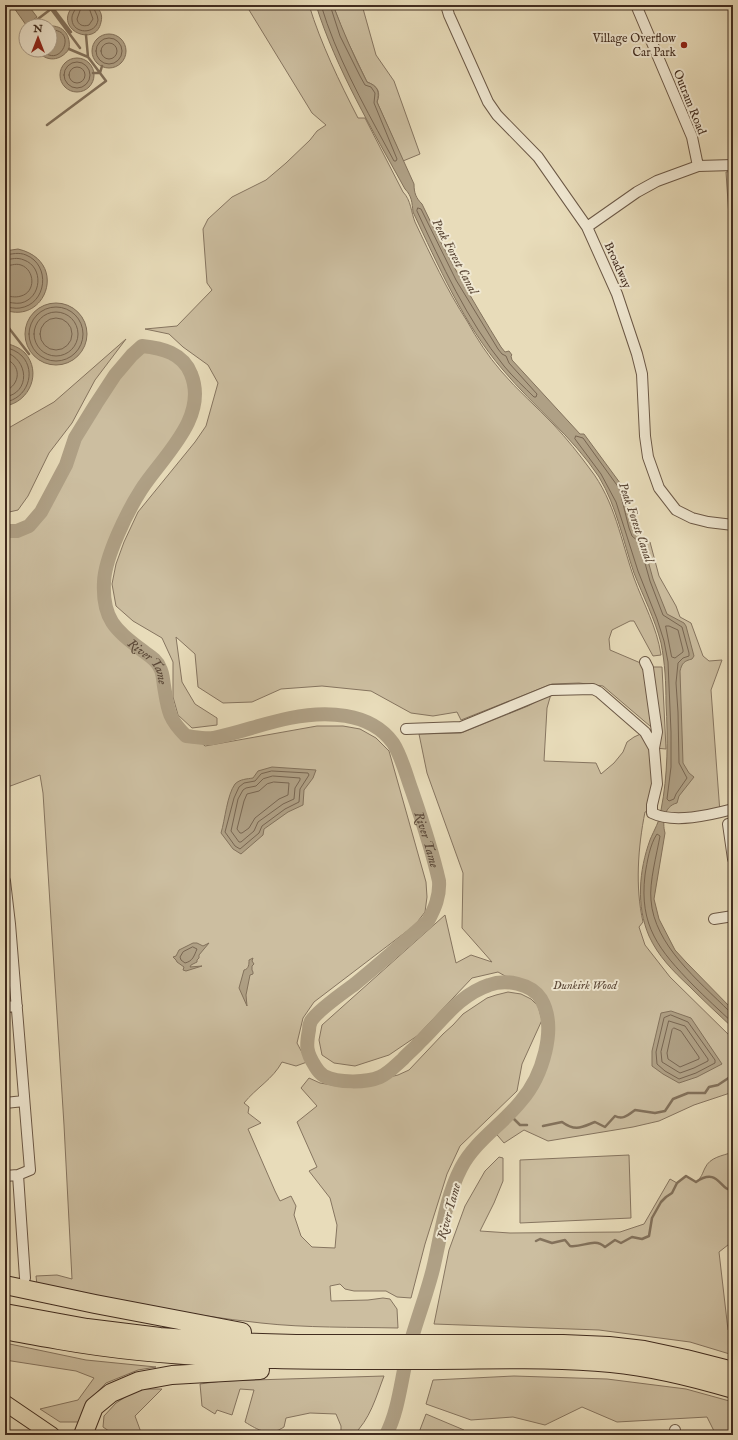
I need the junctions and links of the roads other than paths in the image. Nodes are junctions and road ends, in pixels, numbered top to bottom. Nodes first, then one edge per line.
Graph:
1 (446, 5) edge
2 (636, 5) edge
3 (733, 165) edge
4 (698, 166) junction
5 (587, 227) junction
6 (733, 525) edge
7 (645, 662) dead end
8 (406, 729) dead end
9 (654, 748) junction
10 (733, 810) edge
11 (728, 824) dead end
12 (733, 859) edge
13 (5, 881) edge
14 (733, 916) edge
15 (714, 919) dead end
16 (8, 925) edge
17 (17, 1006) junction
18 (5, 1008) edge
19 (24, 1102) junction
20 (5, 1103) edge
21 (18, 1175) junction
22 (5, 1176) edge
23 (25, 1278) dead end
24 (5, 1285) edge
25 (5, 1313) edge
26 (5, 1330) edge
27 (296, 1352) junction
28 (496, 1352) junction
29 (733, 1371) edge
30 (733, 1389) edge
31 (5, 1403) edge
32 (52, 1435) edge
33 (83, 1435) edge

1 - 5 street, Broadway
2 - 4 street, Outram Road
3 - 4 street
4 - 5 street
5 - 6 street, Broadway
7 - 9 street
8 - 9 street
9 - 10 street
11 - 12 street
13 - 16 street
14 - 15 street
16 - 17 street
17 - 18 street
17 - 19 street
19 - 20 street
19 - 21 street
21 - 22 street
21 - 23 street
24 - 27 highway
25 - 27 highway
26 - 27 highway
27 - 28 highway
27 - 28 highway
27 - 33 highway
28 - 29 highway
28 - 30 highway
31 - 32 main road

